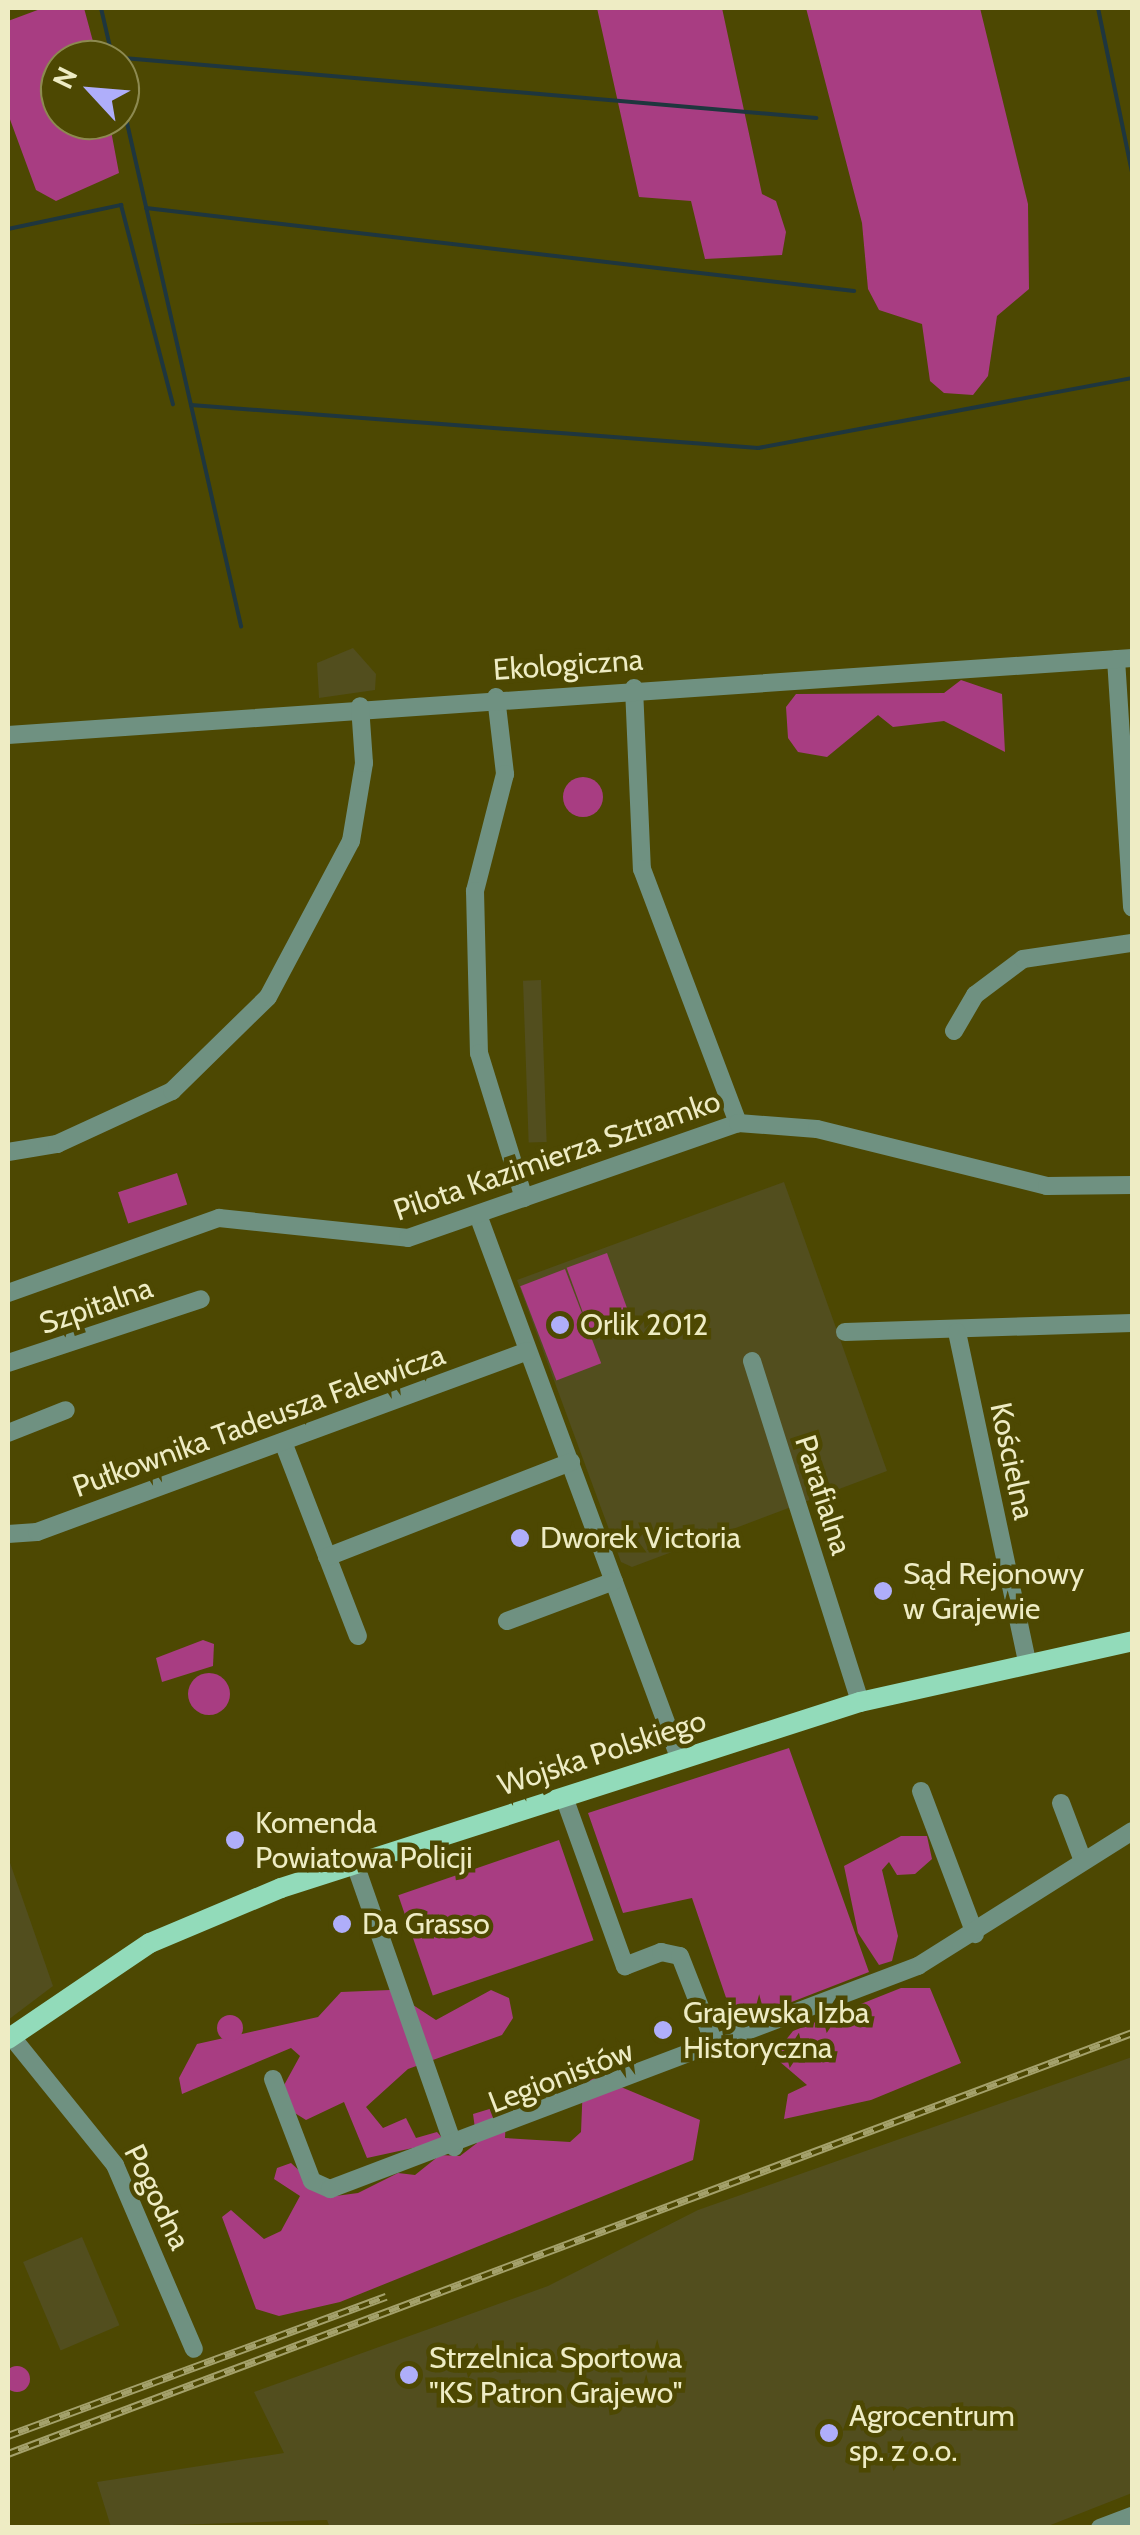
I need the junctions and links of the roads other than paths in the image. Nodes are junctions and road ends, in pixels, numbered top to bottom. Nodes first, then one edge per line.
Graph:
1 (1124, 658) edge
2 (634, 688) junction
3 (496, 697) junction
4 (360, 706) junction
5 (8, 735) edge
6 (1127, 776) edge
7 (1132, 907) edge
8 (1132, 944) edge
9 (954, 1031) dead end
10 (738, 1123) junction
11 (8, 1152) edge
12 (1132, 1185) edge
13 (524, 1198) junction
14 (478, 1215) junction
15 (8, 1294) edge
16 (201, 1299) dead end
17 (1132, 1323) edge
18 (845, 1332) dead end
19 (957, 1332) junction
20 (528, 1351) junction
21 (752, 1361) dead end
22 (8, 1364) edge
23 (66, 1410) dead end
24 (8, 1432) edge
25 (284, 1442) junction
26 (571, 1462) junction
27 (8, 1534) edge
28 (327, 1557) junction
29 (614, 1581) junction
30 (507, 1621) dead end
31 (358, 1636) dead end
32 (1132, 1640) edge
33 (1026, 1661) junction
34 (860, 1702) junction
35 (680, 1760) junction
36 (921, 1791) dead end
37 (564, 1797) junction
38 (1061, 1803) dead end
39 (1132, 1831) edge
40 (1083, 1861) junction
41 (356, 1864) junction
42 (975, 1934) junction
43 (9, 2038) edge
44 (716, 2048) junction
45 (273, 2079) dead end
46 (454, 2147) junction
47 (194, 2349) dead end
48 (1132, 2516) edge
49 (1100, 2528) edge

1 - 2 street, Ekologiczna
1 - 6 street
2 - 3 street, Ekologiczna
2 - 10 street
3 - 4 street, Ekologiczna
3 - 13 street
4 - 5 street, Ekologiczna
4 - 11 street
6 - 7 street
8 - 9 street
10 - 12 street, Pilota Kazimierza Sztramko
10 - 13 street, Pilota Kazimierza Sztramko
13 - 14 street, Pilota Kazimierza Sztramko
14 - 15 street, Pilota Kazimierza Sztramko
14 - 20 street
16 - 22 street, Szpitalna
17 - 19 street
18 - 19 street
19 - 33 street, Kościelna
20 - 25 street, Pułkownika Tadeusza Falewicza
20 - 26 street
21 - 34 street, Parafialna
23 - 24 street
25 - 27 street, Pułkownika Tadeusza Falewicza
25 - 28 street
26 - 28 street
26 - 29 street
28 - 31 street
29 - 30 street
29 - 35 street
32 - 33 main road, Wojska Polskiego
33 - 34 main road, Wojska Polskiego
34 - 35 main road, Wojska Polskiego
35 - 37 main road, Wojska Polskiego
36 - 42 street
37 - 41 main road, Wojska Polskiego
37 - 44 street
38 - 40 street
39 - 40 street, Legionistów
40 - 42 street, Legionistów
41 - 43 main road, Wojska Polskiego
41 - 46 street
42 - 44 street, Legionistów
43 - 47 street, Pogodna
44 - 46 street, Legionistów
45 - 46 street, Legionistów
48 - 49 street

